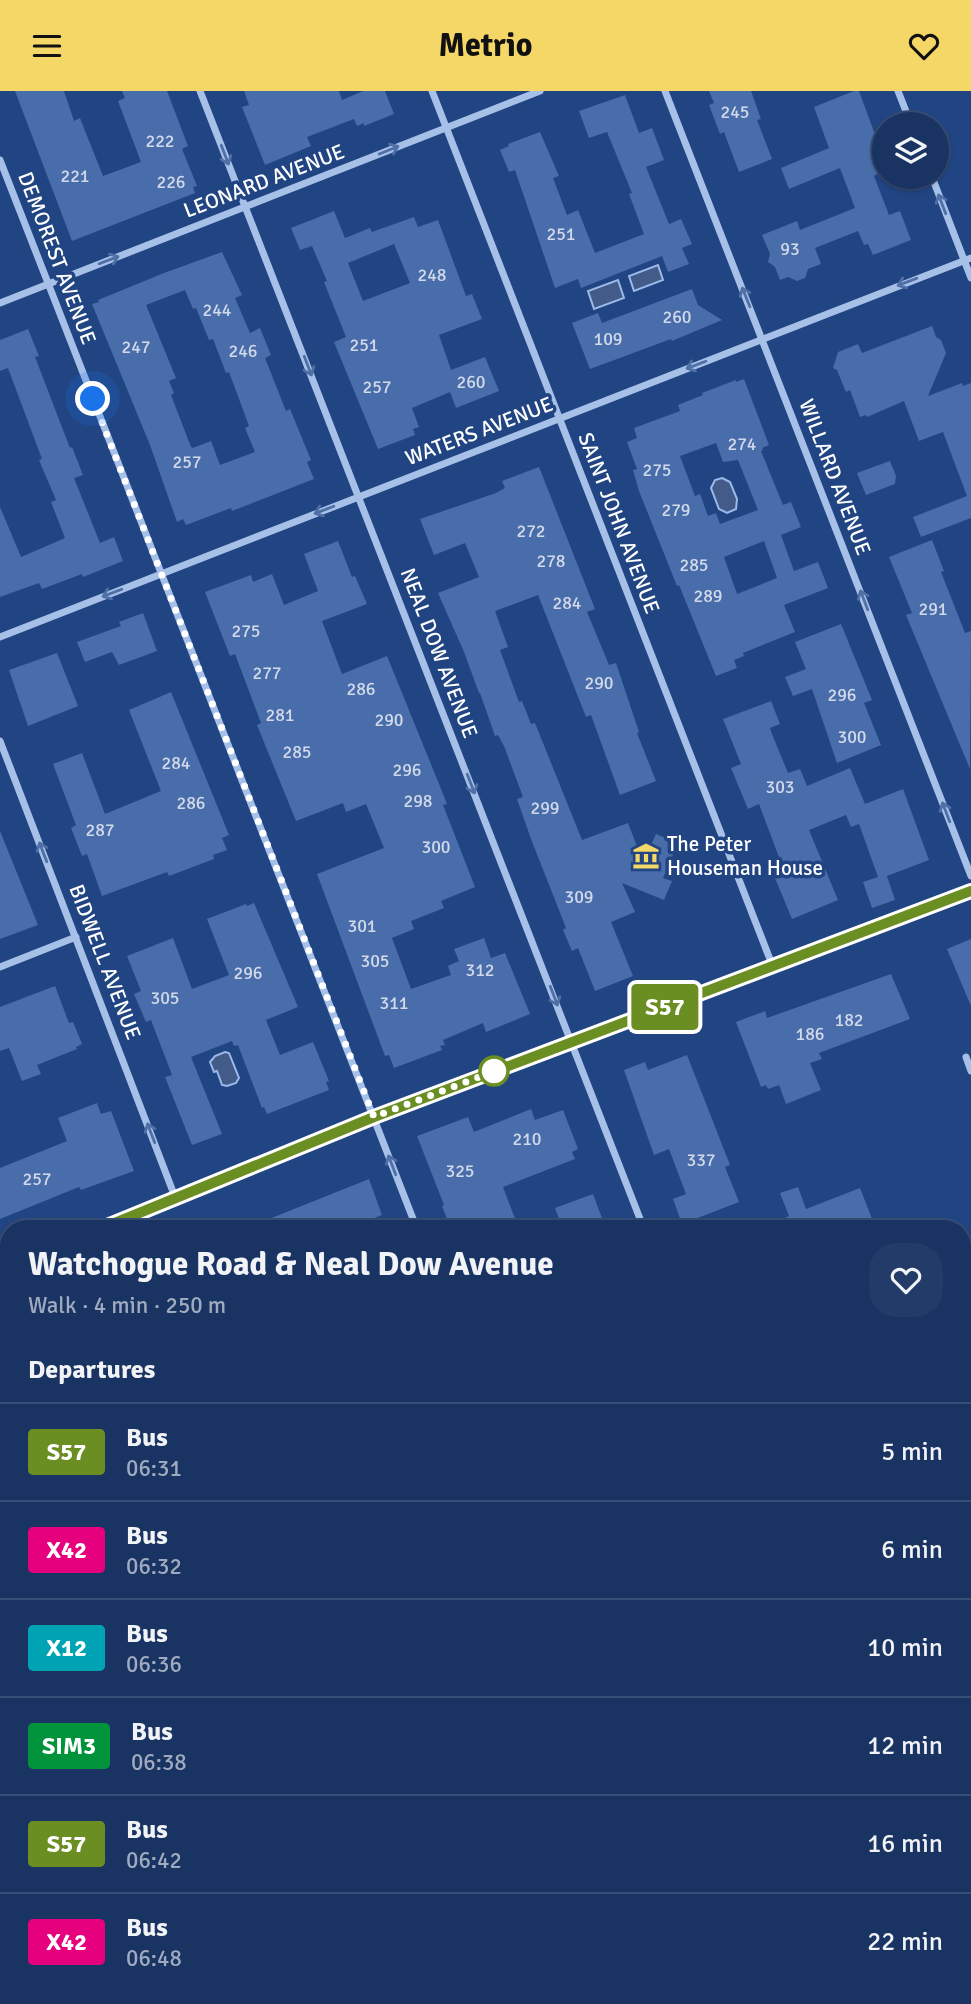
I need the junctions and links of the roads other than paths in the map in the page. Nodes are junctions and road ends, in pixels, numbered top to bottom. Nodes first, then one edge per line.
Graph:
1 (200, 91) edge
2 (432, 91) edge
3 (540, 91) edge
4 (665, 91) edge
5 (898, 91) edge
6 (906, 112) edge
7 (446, 128) junction
8 (0, 160) edge
9 (937, 189) edge
10 (246, 207) junction
11 (968, 259) edge
12 (971, 278) edge
13 (48, 284) junction
14 (0, 303) edge
15 (762, 339) junction
16 (560, 418) junction
17 (359, 497) junction
18 (161, 574) junction
19 (0, 637) edge
20 (0, 741) edge
21 (971, 876) edge
22 (971, 891) edge
23 (76, 937) junction
24 (0, 967) edge
25 (773, 967) junction
26 (572, 1041) junction
27 (966, 1057) dead end
28 (971, 1071) edge
29 (374, 1117) junction
30 (175, 1197) junction
31 (138, 1212) junction
32 (120, 1220) edge
33 (141, 1220) edge
34 (414, 1220) edge
35 (641, 1220) edge

1 -> 10 street, NEAL DOW AVENUE
2 - 7 street, SAINT JOHN AVENUE
3 - 7 street, LEONARD AVENUE
15 -> 4 street, WILLARD AVENUE
5 - 6 street
10 -> 7 street, LEONARD AVENUE
7 - 16 street, SAINT JOHN AVENUE
8 - 13 street, DEMOREST AVENUE
11 -> 9 street
13 -> 10 street, LEONARD AVENUE
10 -> 17 street, NEAL DOW AVENUE
11 - 12 street
11 -> 15 street, WATERS AVENUE
13 - 14 street, LEONARD AVENUE
13 - 18 street, DEMOREST AVENUE
15 -> 16 street, WATERS AVENUE
21 -> 15 street, WILLARD AVENUE
16 - 17 street, WATERS AVENUE
16 - 25 street, SAINT JOHN AVENUE
17 -> 18 street, WATERS AVENUE
17 -> 26 street, NEAL DOW AVENUE
18 -> 19 street, WATERS AVENUE
18 - 29 street, DEMOREST AVENUE
23 -> 20 street, BIDWELL AVENUE
22 - 25 street
23 - 24 street
30 -> 23 street, BIDWELL AVENUE
25 - 26 street
26 - 29 street
26 - 35 street, NEAL DOW AVENUE
27 - 28 street
29 - 30 street
34 -> 29 street, DEMOREST AVENUE
30 - 31 street
31 - 32 street
31 - 33 street

